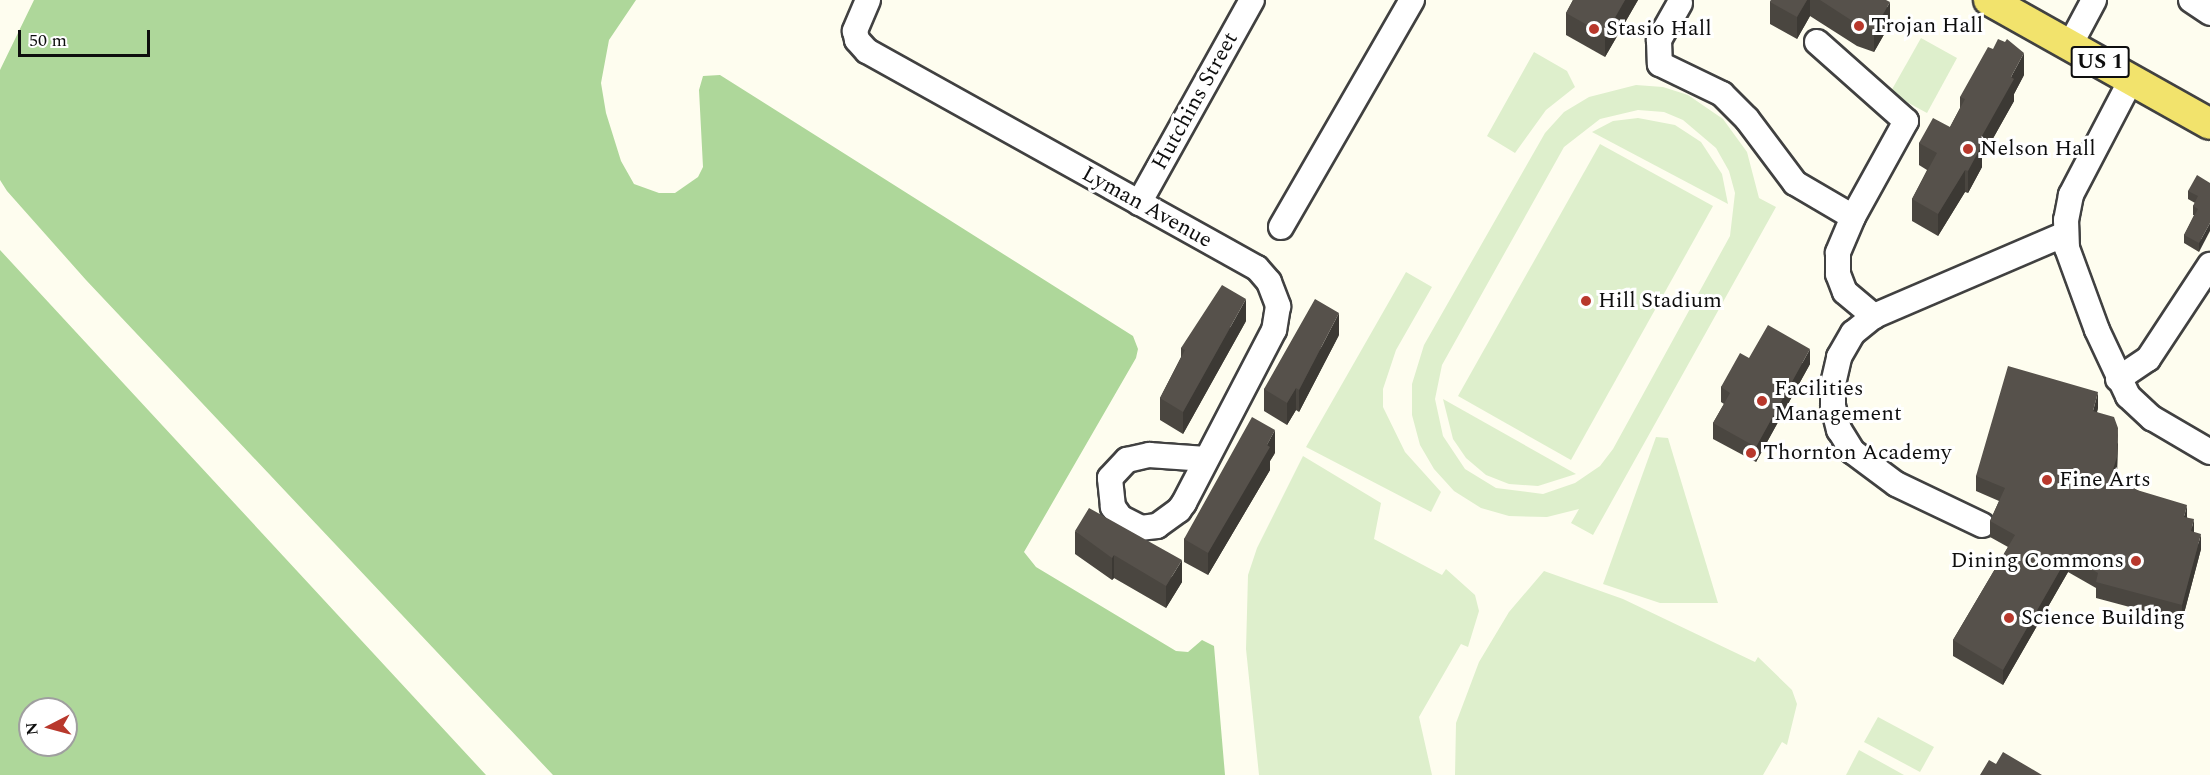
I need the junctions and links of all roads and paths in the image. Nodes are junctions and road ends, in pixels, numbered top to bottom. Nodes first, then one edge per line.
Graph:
1 (868, 0) edge
2 (1252, 0) edge
3 (1412, 0) edge
4 (1989, 0) edge
5 (2094, 0) edge
6 (2191, 0) edge
7 (1680, 3) dead end
8 (2022, 8) edge
9 (2210, 13) edge
10 (1817, 42) dead end
11 (2070, 45) junction
12 (2130, 80) junction
13 (2210, 124) edge
14 (1138, 203) junction
15 (1853, 217) junction
16 (1281, 227) dead end
17 (2065, 234) junction
18 (2210, 265) edge
19 (1874, 316) junction
20 (2118, 380) junction
21 (2210, 452) edge
22 (1206, 459) dead end
23 (1982, 525) dead end

1 - 14 street, Lyman Avenue
2 - 14 street, Hutchins Street
3 - 16 street
4 - 8 main road, US 1
5 - 11 street
6 - 9 street
7 - 15 street
8 - 11 main road, US 1
10 - 15 street
11 - 12 main road, US 1
12 - 13 main road, US 1
12 - 17 street
14 - 22 street, Lyman Avenue
15 - 19 street
17 - 19 street
17 - 20 street
18 - 20 street
19 - 23 street
20 - 21 street

